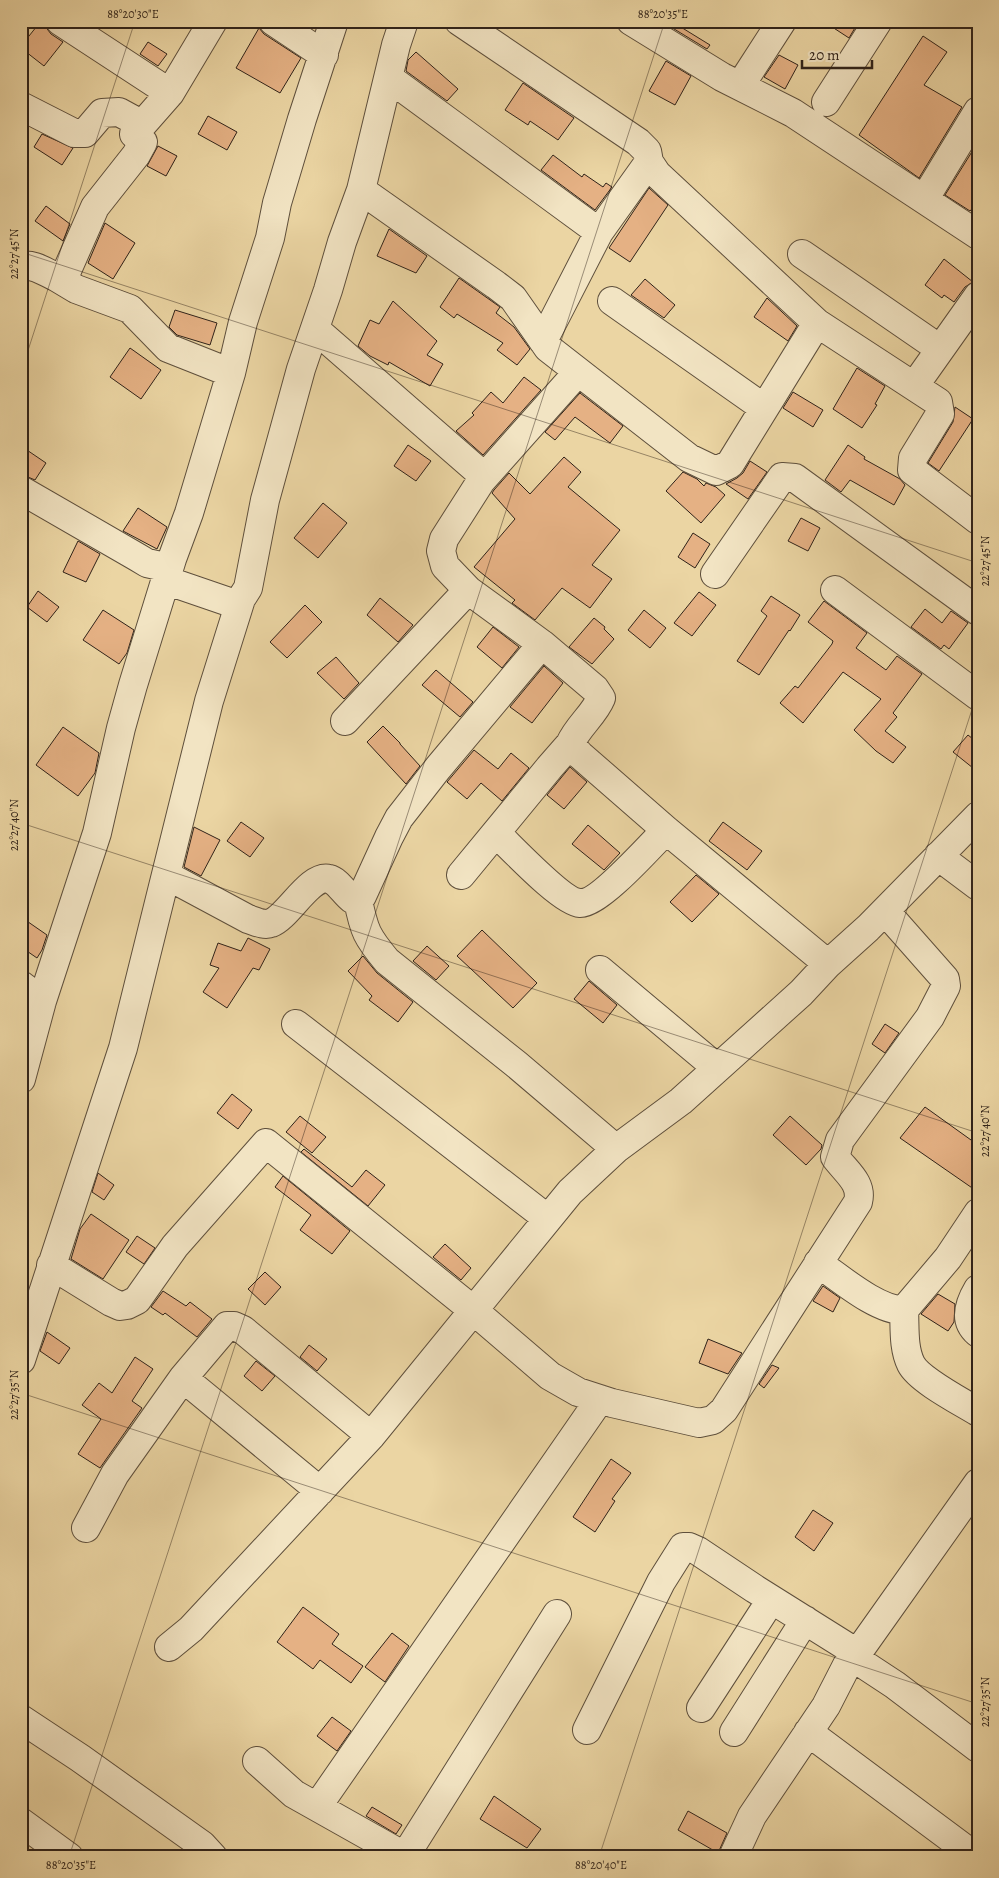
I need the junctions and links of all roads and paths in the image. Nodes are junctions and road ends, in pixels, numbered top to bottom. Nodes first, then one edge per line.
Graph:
1 (60, 21) edge
2 (214, 21) edge
3 (273, 21) edge
4 (334, 21) edge
5 (404, 21) edge
6 (459, 21) edge
7 (631, 21) edge
8 (782, 21) edge
9 (878, 21) edge
10 (324, 55) junction
11 (389, 78) junction
12 (740, 86) junction
13 (170, 93) junction
14 (826, 102) dead end
15 (21, 106) edge
16 (978, 111) edge
17 (134, 134) junction
18 (649, 162) junction
19 (361, 190) junction
20 (930, 190) dead end
21 (599, 232) junction
22 (978, 235) edge
23 (802, 254) dead end
24 (21, 266) edge
25 (56, 277) junction
26 (978, 296) edge
27 (612, 301) dead end
28 (817, 323) junction
29 (315, 329) junction
30 (543, 342) junction
31 (940, 349) junction
32 (578, 372) junction
33 (231, 373) junction
34 (915, 385) junction
35 (764, 408) junction
36 (481, 480) junction
37 (21, 490) edge
38 (978, 520) edge
39 (716, 574) dead end
40 (174, 578) junction
41 (468, 590) junction
42 (835, 590) dead end
43 (238, 602) junction
44 (978, 611) edge
45 (542, 644) junction
46 (978, 696) edge
47 (345, 721) dead end
48 (570, 744) junction
49 (978, 816) edge
50 (666, 830) junction
51 (496, 833) junction
52 (938, 856) junction
53 (166, 875) junction
54 (461, 875) dead end
55 (978, 886) edge
56 (358, 900) junction
57 (885, 911) junction
58 (828, 964) junction
59 (600, 970) dead end
60 (32, 993) edge
61 (296, 1024) dead end
62 (717, 1068) junction
63 (21, 1079) edge
64 (616, 1149) junction
65 (978, 1213) edge
66 (548, 1219) junction
67 (818, 1263) junction
68 (51, 1265) junction
69 (978, 1289) edge
70 (473, 1310) junction
71 (904, 1310) junction
72 (978, 1332) edge
73 (21, 1360) edge
74 (183, 1378) junction
75 (600, 1400) junction
76 (978, 1412) edge
77 (371, 1436) junction
78 (978, 1483) edge
79 (320, 1491) junction
80 (86, 1528) dead end
81 (771, 1600) junction
82 (557, 1614) dead end
83 (805, 1620) junction
84 (169, 1647) dead end
85 (856, 1655) junction
86 (701, 1708) dead end
87 (21, 1719) edge
88 (587, 1730) dead end
89 (734, 1732) dead end
90 (808, 1732) junction
91 (978, 1748) edge
92 (257, 1762) dead end
93 (317, 1807) junction
94 (21, 1822) edge
95 (202, 1853) edge
96 (405, 1856) edge
97 (69, 1857) edge
98 (733, 1857) edge
99 (976, 1857) edge

1 - 13 street
2 - 13 street
3 - 10 street
4 - 10 street
5 - 11 street
6 - 18 street
7 - 12 street
8 - 12 street
9 - 14 street
10 - 33 street
11 - 19 street
11 - 21 street
12 - 22 street
13 - 17 street
15 - 17 street
16 - 20 street
17 - 25 street
18 - 21 street
18 - 28 street
19 - 29 street
19 - 30 street
21 - 30 street
23 - 31 street
24 - 25 street
25 - 33 street
26 - 31 street
27 - 35 street
28 - 34 street
28 - 35 street
29 - 36 street
29 - 43 street
30 - 32 street
31 - 34 street
32 - 35 street
32 - 36 street
33 - 40 street
34 - 38 street
36 - 41 street
37 - 40 street
39 - 44 street
40 - 43 street
40 - 60 street
41 - 45 street
41 - 47 street
42 - 46 street
43 - 53 street
45 - 48 street
45 - 56 street
48 - 50 street
48 - 51 street
49 - 52 street
50 - 51 street
50 - 58 street
51 - 54 street
52 - 55 street
52 - 57 street
53 - 56 street
53 - 68 street
56 - 64 street
57 - 58 street
57 - 67 street
58 - 62 street
59 - 62 street
60 - 63 street
61 - 66 street
62 - 64 street
64 - 66 street
65 - 71 street
66 - 70 street
67 - 71 street
67 - 75 street
68 - 70 street
68 - 73 street
69 - 72 street
70 - 75 street
70 - 77 street
71 - 76 street
74 - 77 street
74 - 79 street
74 - 80 street
75 - 93 street
77 - 79 street
78 - 85 street
79 - 84 street
81 - 83 street
81 - 86 street
81 - 88 street
82 - 96 street
83 - 85 street
83 - 89 street
85 - 90 street
85 - 91 street
87 - 95 street
90 - 98 street
90 - 99 street
92 - 93 street
93 - 96 street
94 - 97 street

